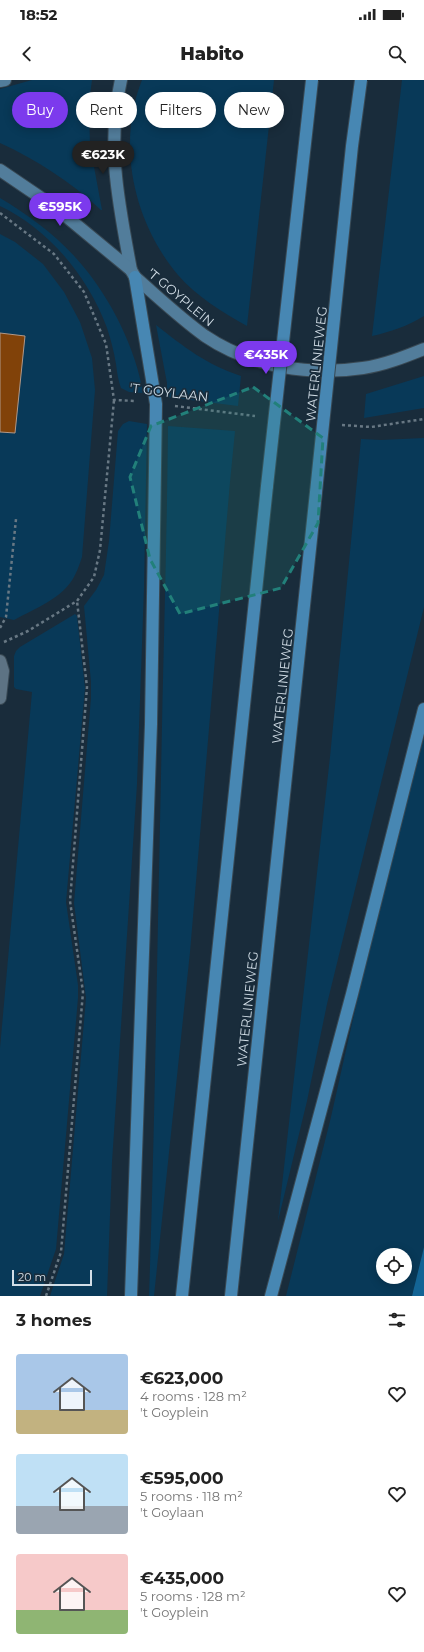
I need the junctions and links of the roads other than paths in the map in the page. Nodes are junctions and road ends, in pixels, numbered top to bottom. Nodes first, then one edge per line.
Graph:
1 (6, 80) edge
2 (121, 80) edge
3 (312, 80) edge
4 (361, 80) edge
5 (0, 81) edge
6 (0, 170) edge
7 (133, 273) junction
8 (424, 349) edge
9 (0, 661) edge
10 (0, 698) edge
11 (424, 709) edge
12 (131, 1296) edge
13 (182, 1296) edge
14 (231, 1296) edge
15 (271, 1296) edge

1 - 5 main road
2 - 7 main road, 'T GOYPLEIN
3 - 13 main road, bridge
4 - 14 main road, WATERLINIEWEG, bridge
6 - 7 main road
7 - 8 main road, 'T GOYPLEIN
7 - 12 main road
9 - 10 street
11 - 15 main road

